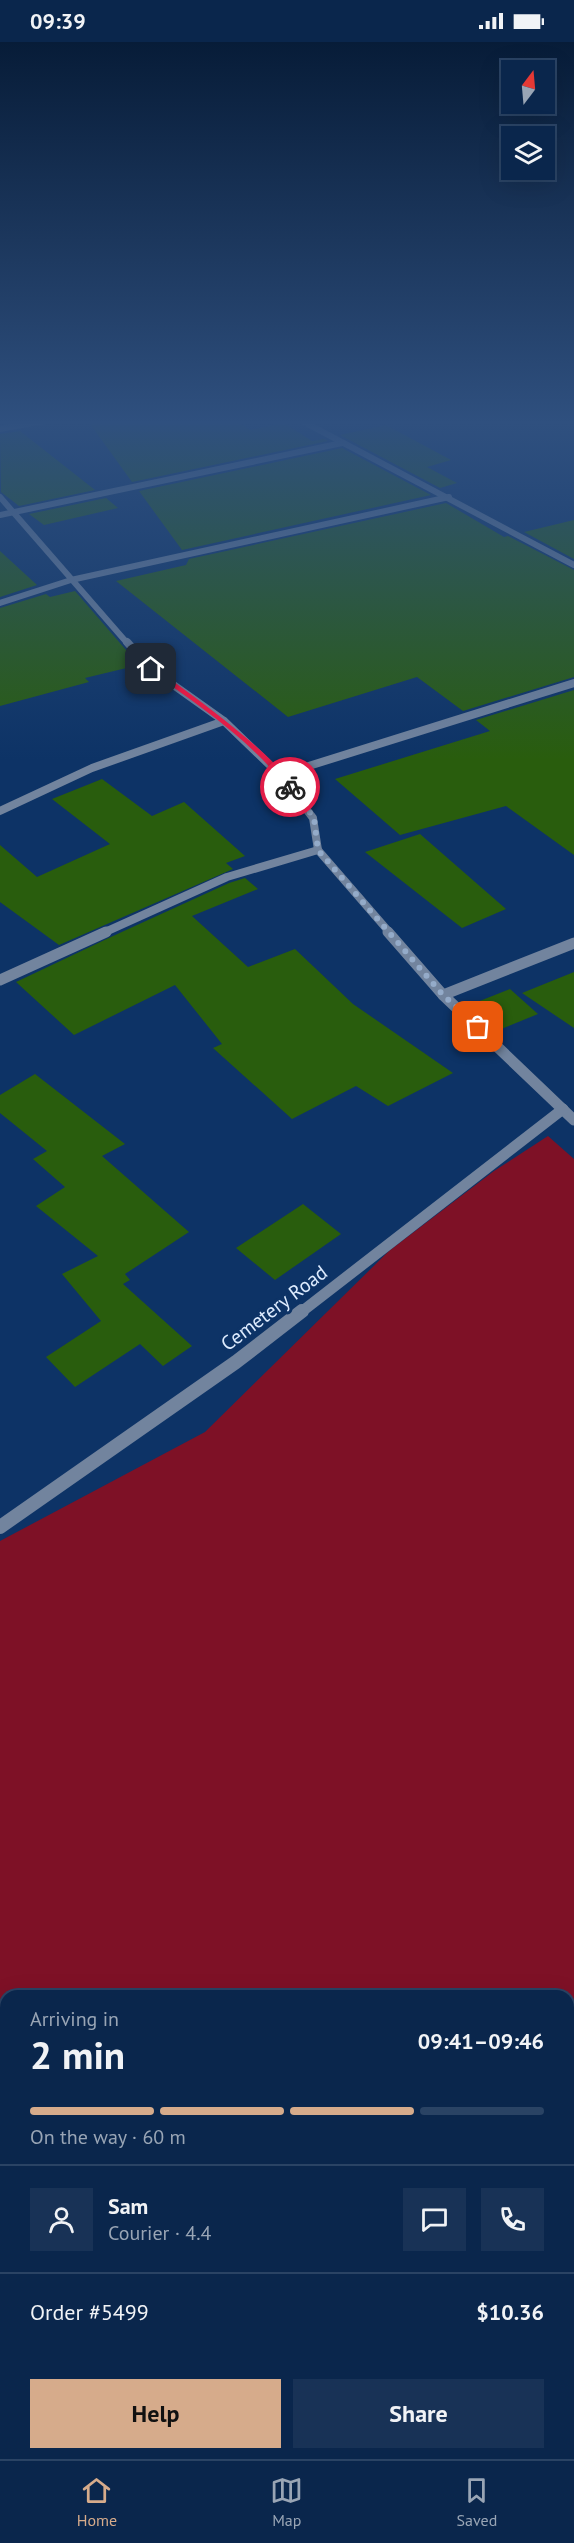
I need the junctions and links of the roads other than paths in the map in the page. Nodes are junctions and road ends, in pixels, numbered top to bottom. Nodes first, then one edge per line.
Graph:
1 (33, 534) edge
2 (281, 534) edge
3 (517, 534) edge
4 (574, 565) edge
5 (70, 580) junction
6 (0, 603) edge
7 (574, 683) edge
8 (224, 721) junction
9 (280, 775) junction
10 (0, 811) edge
11 (318, 850) junction
12 (574, 943) edge
13 (0, 980) edge
14 (443, 995) junction
15 (563, 1109) junction
16 (574, 1120) edge
17 (0, 1527) edge

1 - 5 street
2 - 5 street
3 - 4 street
5 - 6 street
5 - 8 street
7 - 9 street
8 - 9 street
8 - 10 street
9 - 11 street
11 - 13 street
11 - 14 street
12 - 14 street
14 - 15 street
15 - 16 street
15 - 17 street, Cemetery Road

